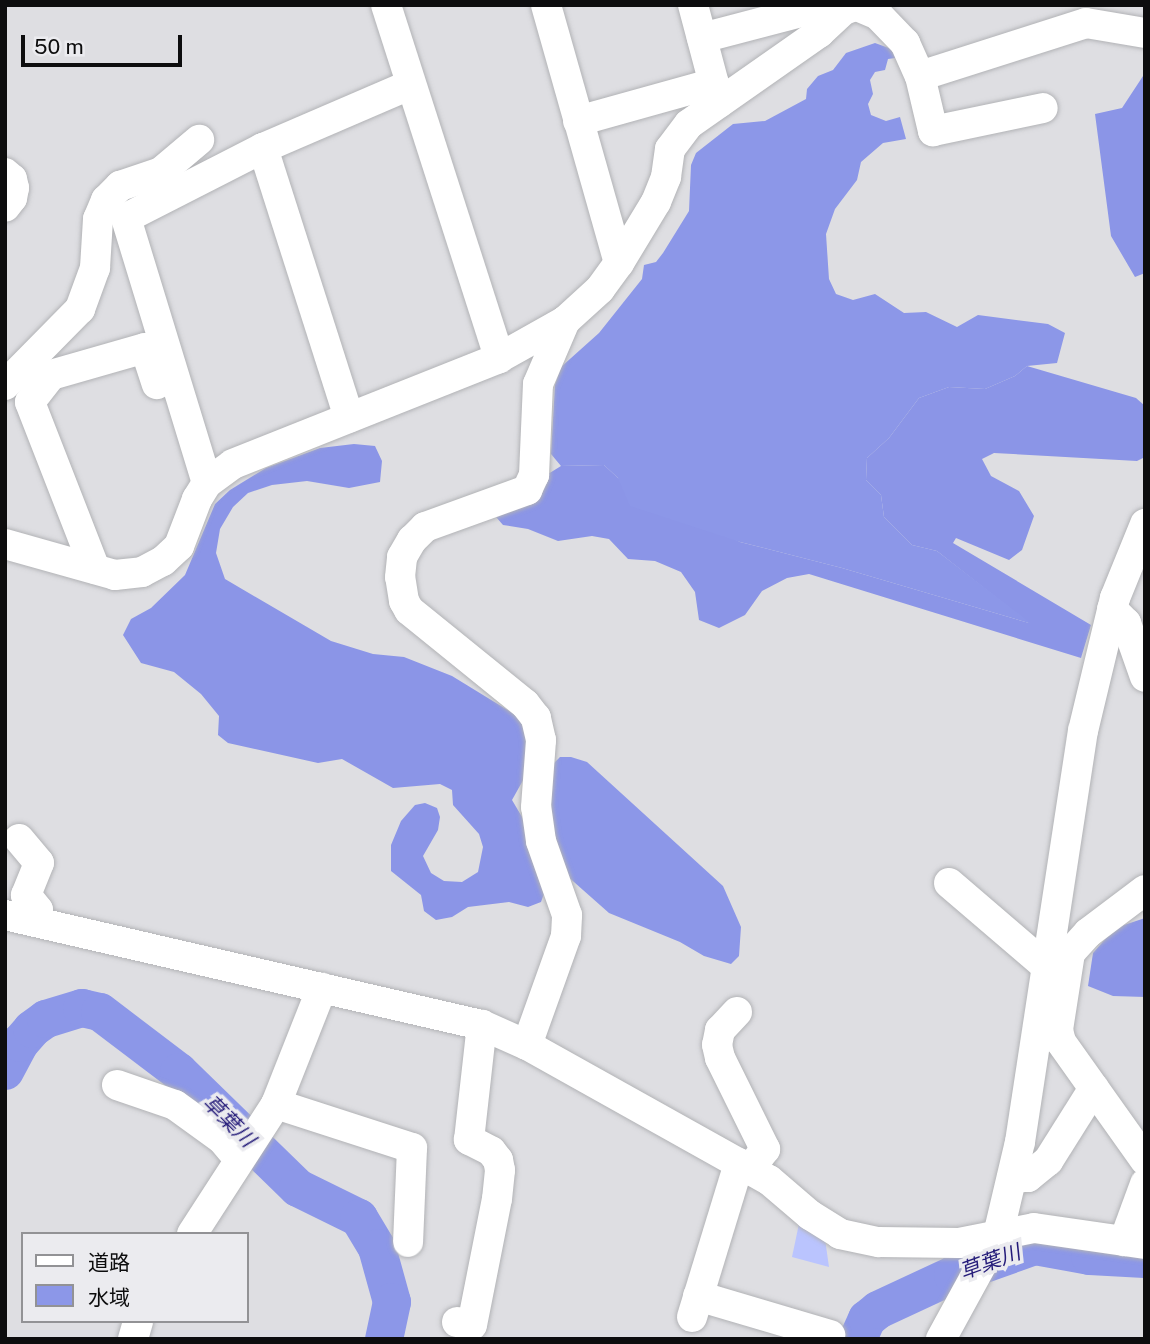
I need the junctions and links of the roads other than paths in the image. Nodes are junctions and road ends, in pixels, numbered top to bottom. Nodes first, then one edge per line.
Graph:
1 (386, 5) edge
2 (546, 5) edge
3 (693, 5) edge
4 (846, 6) edge
5 (1088, 14) edge
6 (1145, 33) edge
7 (702, 38) junction
8 (920, 76) junction
9 (410, 85) junction
10 (717, 93) junction
11 (1043, 108) dead end
12 (578, 121) junction
13 (199, 140) dead end
14 (264, 148) junction
15 (5, 173) edge
16 (5, 207) edge
17 (619, 263) junction
18 (565, 321) junction
19 (499, 358) junction
20 (5, 385) edge
21 (349, 418) junction
22 (197, 479) junction
23 (1145, 524) edge
24 (5, 544) edge
25 (95, 569) junction
26 (1112, 609) junction
27 (1145, 677) edge
28 (19, 839) dead end
29 (949, 883) dead end
30 (1145, 890) edge
31 (5, 915) edge
32 (36, 922) junction
33 (1048, 968) junction
34 (322, 988) junction
35 (737, 1012) dead end
36 (482, 1026) junction
37 (527, 1045) junction
38 (117, 1085) dead end
39 (1094, 1088) junction
40 (276, 1104) junction
41 (247, 1147) junction
42 (1145, 1160) edge
43 (744, 1166) junction
44 (1012, 1178) junction
45 (1145, 1184) edge
46 (193, 1232) edge
47 (998, 1235) junction
48 (408, 1242) dead end
49 (1134, 1242) edge
50 (457, 1322) dead end
51 (814, 1334) edge
52 (941, 1339) edge

1 - 9 street
2 - 12 street
3 - 7 street
4 - 7 street
4 - 8 street
4 - 10 street
5 - 6 street
5 - 8 street
7 - 10 street
8 - 11 street
9 - 14 street
9 - 19 street
10 - 12 street
10 - 17 street
12 - 17 street
13 - 20 street
14 - 21 street
14 - 22 street
15 - 16 street
17 - 18 street
18 - 19 street
18 - 37 street
19 - 21 street
21 - 22 street
22 - 25 street
22 - 25 street
23 - 26 street
24 - 25 street
26 - 27 street
26 - 33 street
28 - 32 street
29 - 33 street
30 - 39 street
31 - 32 street
32 - 34 street
33 - 44 street
34 - 36 street
34 - 40 street
35 - 43 street
36 - 37 street
36 - 50 street
37 - 43 street
38 - 41 street
39 - 42 street
39 - 44 street
40 - 41 street
40 - 48 street
41 - 46 street
43 - 47 street
43 - 51 street
44 - 47 street
45 - 49 street
47 - 49 street
47 - 52 street

